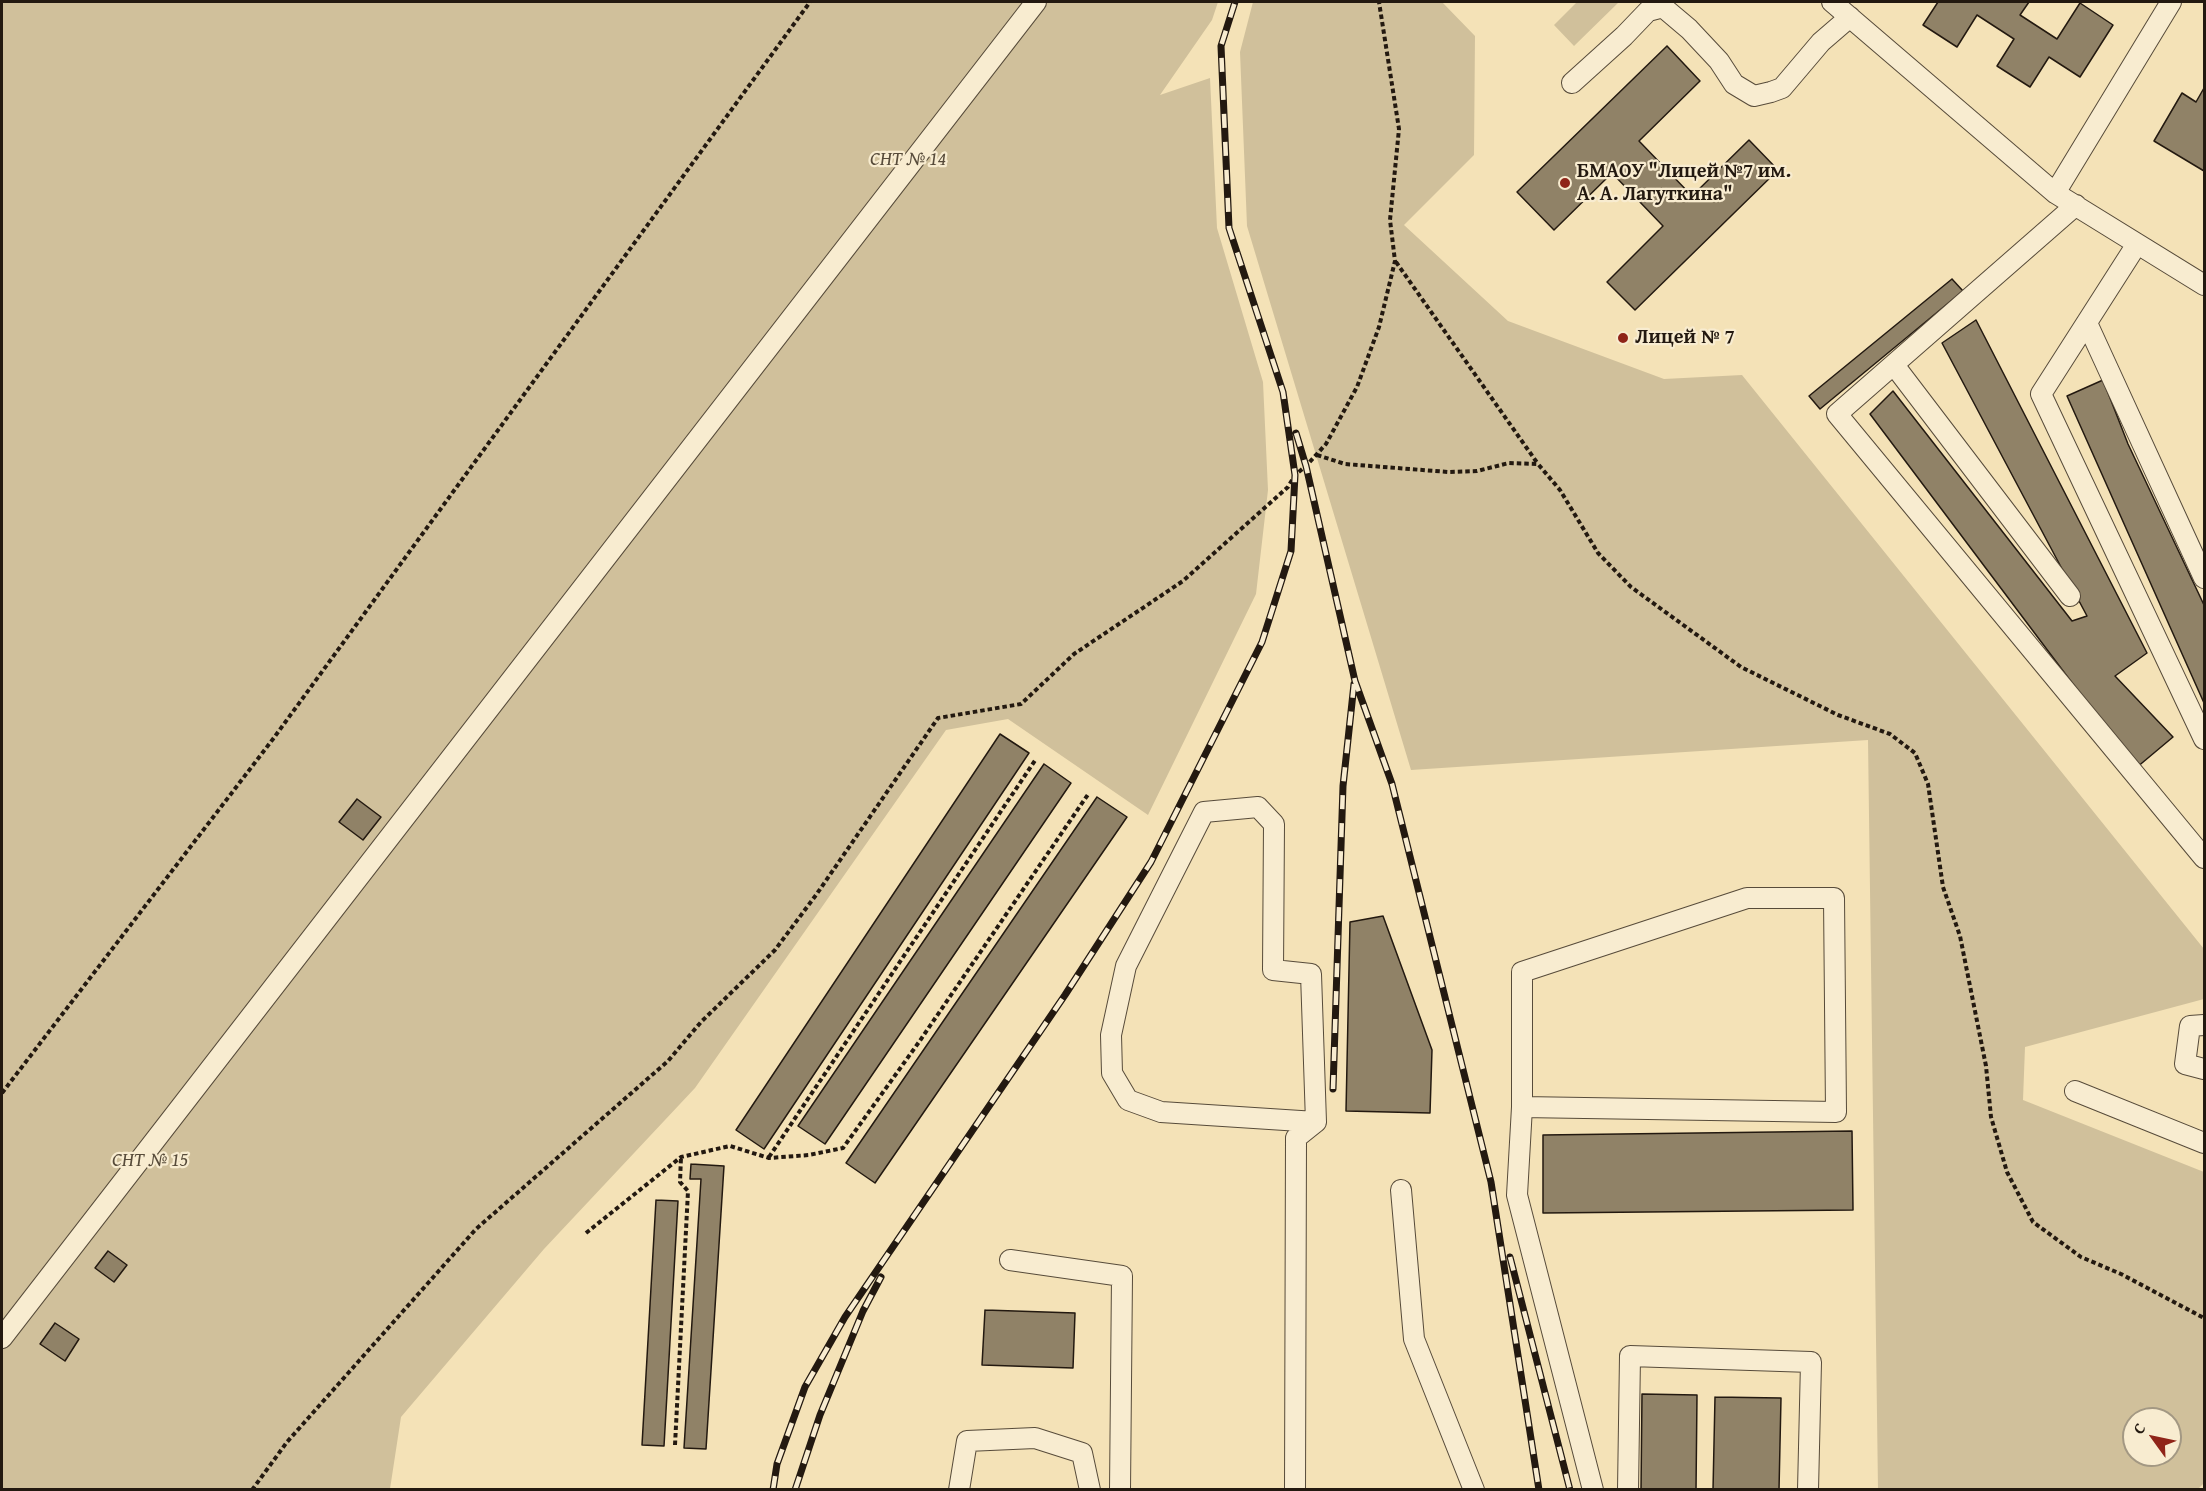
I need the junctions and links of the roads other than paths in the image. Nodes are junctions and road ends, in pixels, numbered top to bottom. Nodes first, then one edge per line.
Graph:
1 (1036, 2) edge
2 (1832, 2) edge
3 (2171, 2) edge
4 (1850, 17) junction
5 (1572, 83) dead end
6 (2055, 193) junction
7 (2076, 206) junction
8 (2137, 244) junction
9 (2205, 285) edge
10 (2087, 323) junction
11 (1894, 365) junction
12 (2205, 578) edge
13 (2070, 596) dead end
14 (2205, 739) edge
15 (2205, 858) edge
16 (2205, 1025) edge
17 (2205, 1070) edge
18 (2075, 1091) dead end
19 (1522, 1107) junction
20 (1316, 1122) junction
21 (2205, 1143) edge
22 (1401, 1190) dead end
23 (1010, 1260) dead end
24 (2, 1338) edge
25 (959, 1490) edge
26 (1090, 1490) edge
27 (1120, 1490) edge
28 (1295, 1490) edge
29 (1474, 1490) edge
30 (1593, 1490) edge
31 (1628, 1490) edge
32 (1808, 1490) edge

1 - 24 street
2 - 4 street
3 - 6 street
4 - 5 street
4 - 6 street
6 - 7 street
7 - 8 street
7 - 11 street
8 - 9 street
8 - 10 street
10 - 12 street
10 - 14 street
11 - 13 street
11 - 15 street
16 - 17 street
18 - 21 street
19 - 19 street
19 - 30 street
20 - 20 street
20 - 28 street
22 - 29 street
23 - 27 street
25 - 26 street
31 - 32 street

